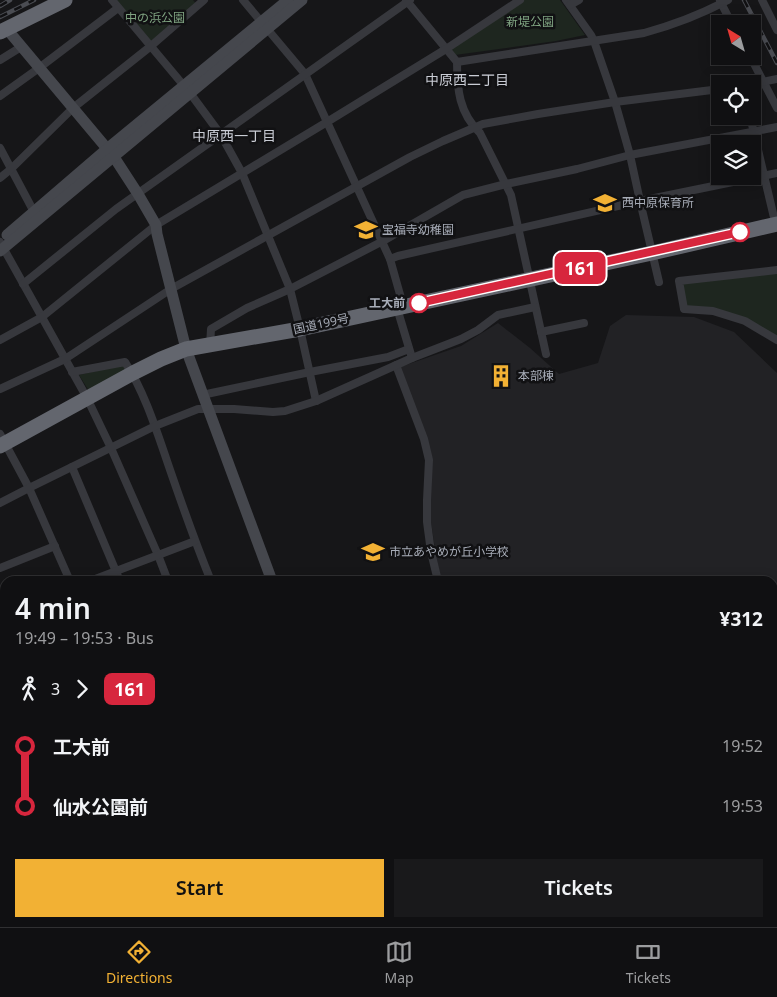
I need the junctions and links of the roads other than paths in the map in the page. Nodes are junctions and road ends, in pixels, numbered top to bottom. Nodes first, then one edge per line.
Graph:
1 (65, 0) edge
2 (112, 0) edge
3 (204, 0) edge
4 (243, 0) edge
5 (288, 0) edge
6 (302, 0) edge
7 (520, 0) edge
8 (579, 0) edge
9 (762, 0) edge
10 (408, 1) edge
11 (724, 1) edge
12 (568, 3) edge
13 (118, 8) junction
14 (729, 15) edge
15 (264, 26) junction
16 (3, 30) edge
17 (777, 30) edge
18 (594, 41) junction
19 (151, 46) junction
20 (21, 47) junction
21 (446, 49) junction
22 (0, 60) edge
23 (457, 62) junction
24 (757, 65) edge
25 (39, 68) junction
26 (305, 74) junction
27 (770, 81) edge
28 (187, 90) junction
29 (711, 90) edge
30 (0, 96) edge
31 (615, 102) junction
32 (74, 108) junction
33 (777, 108) edge
34 (327, 122) junction
35 (752, 125) edge
36 (474, 127) junction
37 (777, 127) edge
38 (754, 131) junction
39 (221, 135) junction
40 (0, 148) edge
41 (111, 153) junction
42 (630, 155) junction
43 (11, 169) junction
44 (242, 173) junction
45 (777, 173) edge
46 (764, 176) junction
47 (0, 178) edge
48 (506, 184) junction
49 (357, 186) junction
50 (138, 194) junction
51 (640, 201) junction
52 (34, 212) junction
53 (156, 225) junction
54 (776, 227) edge
55 (518, 230) junction
56 (269, 235) junction
57 (383, 240) junction
58 (1, 245) edge
59 (652, 252) junction
60 (390, 258) junction
61 (777, 270) edge
62 (529, 279) junction
63 (658, 282) dead end
64 (23, 284) junction
65 (171, 289) junction
66 (290, 289) junction
67 (397, 308) junction
68 (535, 308) junction
69 (42, 317) junction
70 (584, 323) dead end
71 (300, 329) junction
72 (541, 332) junction
73 (0, 340) edge
74 (777, 340) edge
75 (210, 346) junction
76 (186, 349) junction
77 (409, 349) junction
78 (546, 354) dead end
79 (412, 358) junction
80 (64, 359) junction
81 (396, 365) junction
82 (72, 372) junction
83 (310, 372) junction
84 (133, 373) junction
85 (0, 389) edge
86 (202, 395) junction
87 (87, 398) junction
88 (316, 401) junction
89 (207, 409) junction
90 (156, 426) junction
91 (2, 442) edge
92 (111, 448) junction
93 (72, 466) junction
94 (29, 488) junction
95 (0, 503) edge
96 (195, 541) junction
97 (55, 546) junction
98 (158, 555) junction
99 (0, 568) edge
100 (116, 572) junction
101 (68, 576) edge
102 (104, 576) edge
103 (118, 576) edge
104 (166, 576) edge
105 (208, 576) edge
106 (270, 576) edge
107 (437, 576) edge

1 - 16 highway
2 - 13 street
3 - 19 street
4 - 15 street
5 - 15 street
6 - 15 street
7 - 21 street
8 - 12 street
9 - 17 street
10 - 21 street
10 - 26 street
11 - 14 street
11 - 18 street
12 - 18 street
13 - 19 street
13 - 25 street
15 - 26 street
15 - 28 street
16 - 20 street
18 - 23 street
18 - 31 street
19 - 28 street
19 - 32 street
20 - 22 street
20 - 25 street
21 - 23 street
21 - 34 street
23 - 36 street
24 - 27 street
25 - 30 street
25 - 32 street
26 - 34 street
26 - 39 street
27 - 33 street
28 - 39 street
28 - 41 street
29 - 31 street
31 - 36 street
31 - 42 street
32 - 41 street
32 - 43 street
34 - 44 street
34 - 49 street
35 - 38 street
36 - 48 street
36 - 49 street
37 - 38 street
38 - 42 street
38 - 46 street
39 - 44 street
39 - 50 street
40 - 43 street
41 - 50 street
41 - 52 street
41 - 58 street
42 - 48 street
42 - 51 street
43 - 47 street
43 - 52 street
44 - 53 street
44 - 56 street
45 - 46 street
46 - 51 street
46 - 54 street
48 - 55 street
48 - 57 street
49 - 56 street
49 - 57 street
50 - 53 street
50 - 64 street
51 - 55 street
51 - 59 street
52 - 58 street
53 - 65 street
53 - 69 street
54 - 59 highway, 国道199号
55 - 60 street
55 - 62 street
56 - 65 street
56 - 66 street
57 - 60 street
57 - 66 street
58 - 64 street
59 - 62 highway, 国道199号
59 - 63 street
60 - 67 street
61 - 74 street
62 - 67 highway, 国道199号
62 - 68 street
64 - 69 street
65 - 76 street
65 - 80 street
66 - 71 street
66 - 75 street
67 - 71 highway, 国道199号
67 - 77 street
68 - 72 street
68 - 79 street
69 - 73 street
69 - 80 street
70 - 72 street
71 - 75 highway, 国道199号
71 - 83 street
72 - 78 street
75 - 76 highway, 国道199号
76 - 84 highway, 国道199号
76 - 86 street
77 - 79 street
77 - 83 street
79 - 81 street
80 - 82 street
80 - 85 street
81 - 88 street
81 - 107 street
82 - 84 street
82 - 87 street
83 - 86 street
83 - 88 street
84 - 87 highway, 国道199号
84 - 90 street
86 - 89 street
87 - 91 highway, 国道199号
87 - 92 street
88 - 89 street
89 - 90 street
89 - 106 street
90 - 92 street
90 - 96 street
91 - 94 street
92 - 93 street
92 - 98 street
93 - 94 street
93 - 100 street
94 - 95 street
94 - 97 street
96 - 98 street
96 - 105 street
97 - 99 street
97 - 101 street
98 - 100 street
98 - 104 street
100 - 102 street
100 - 103 street

